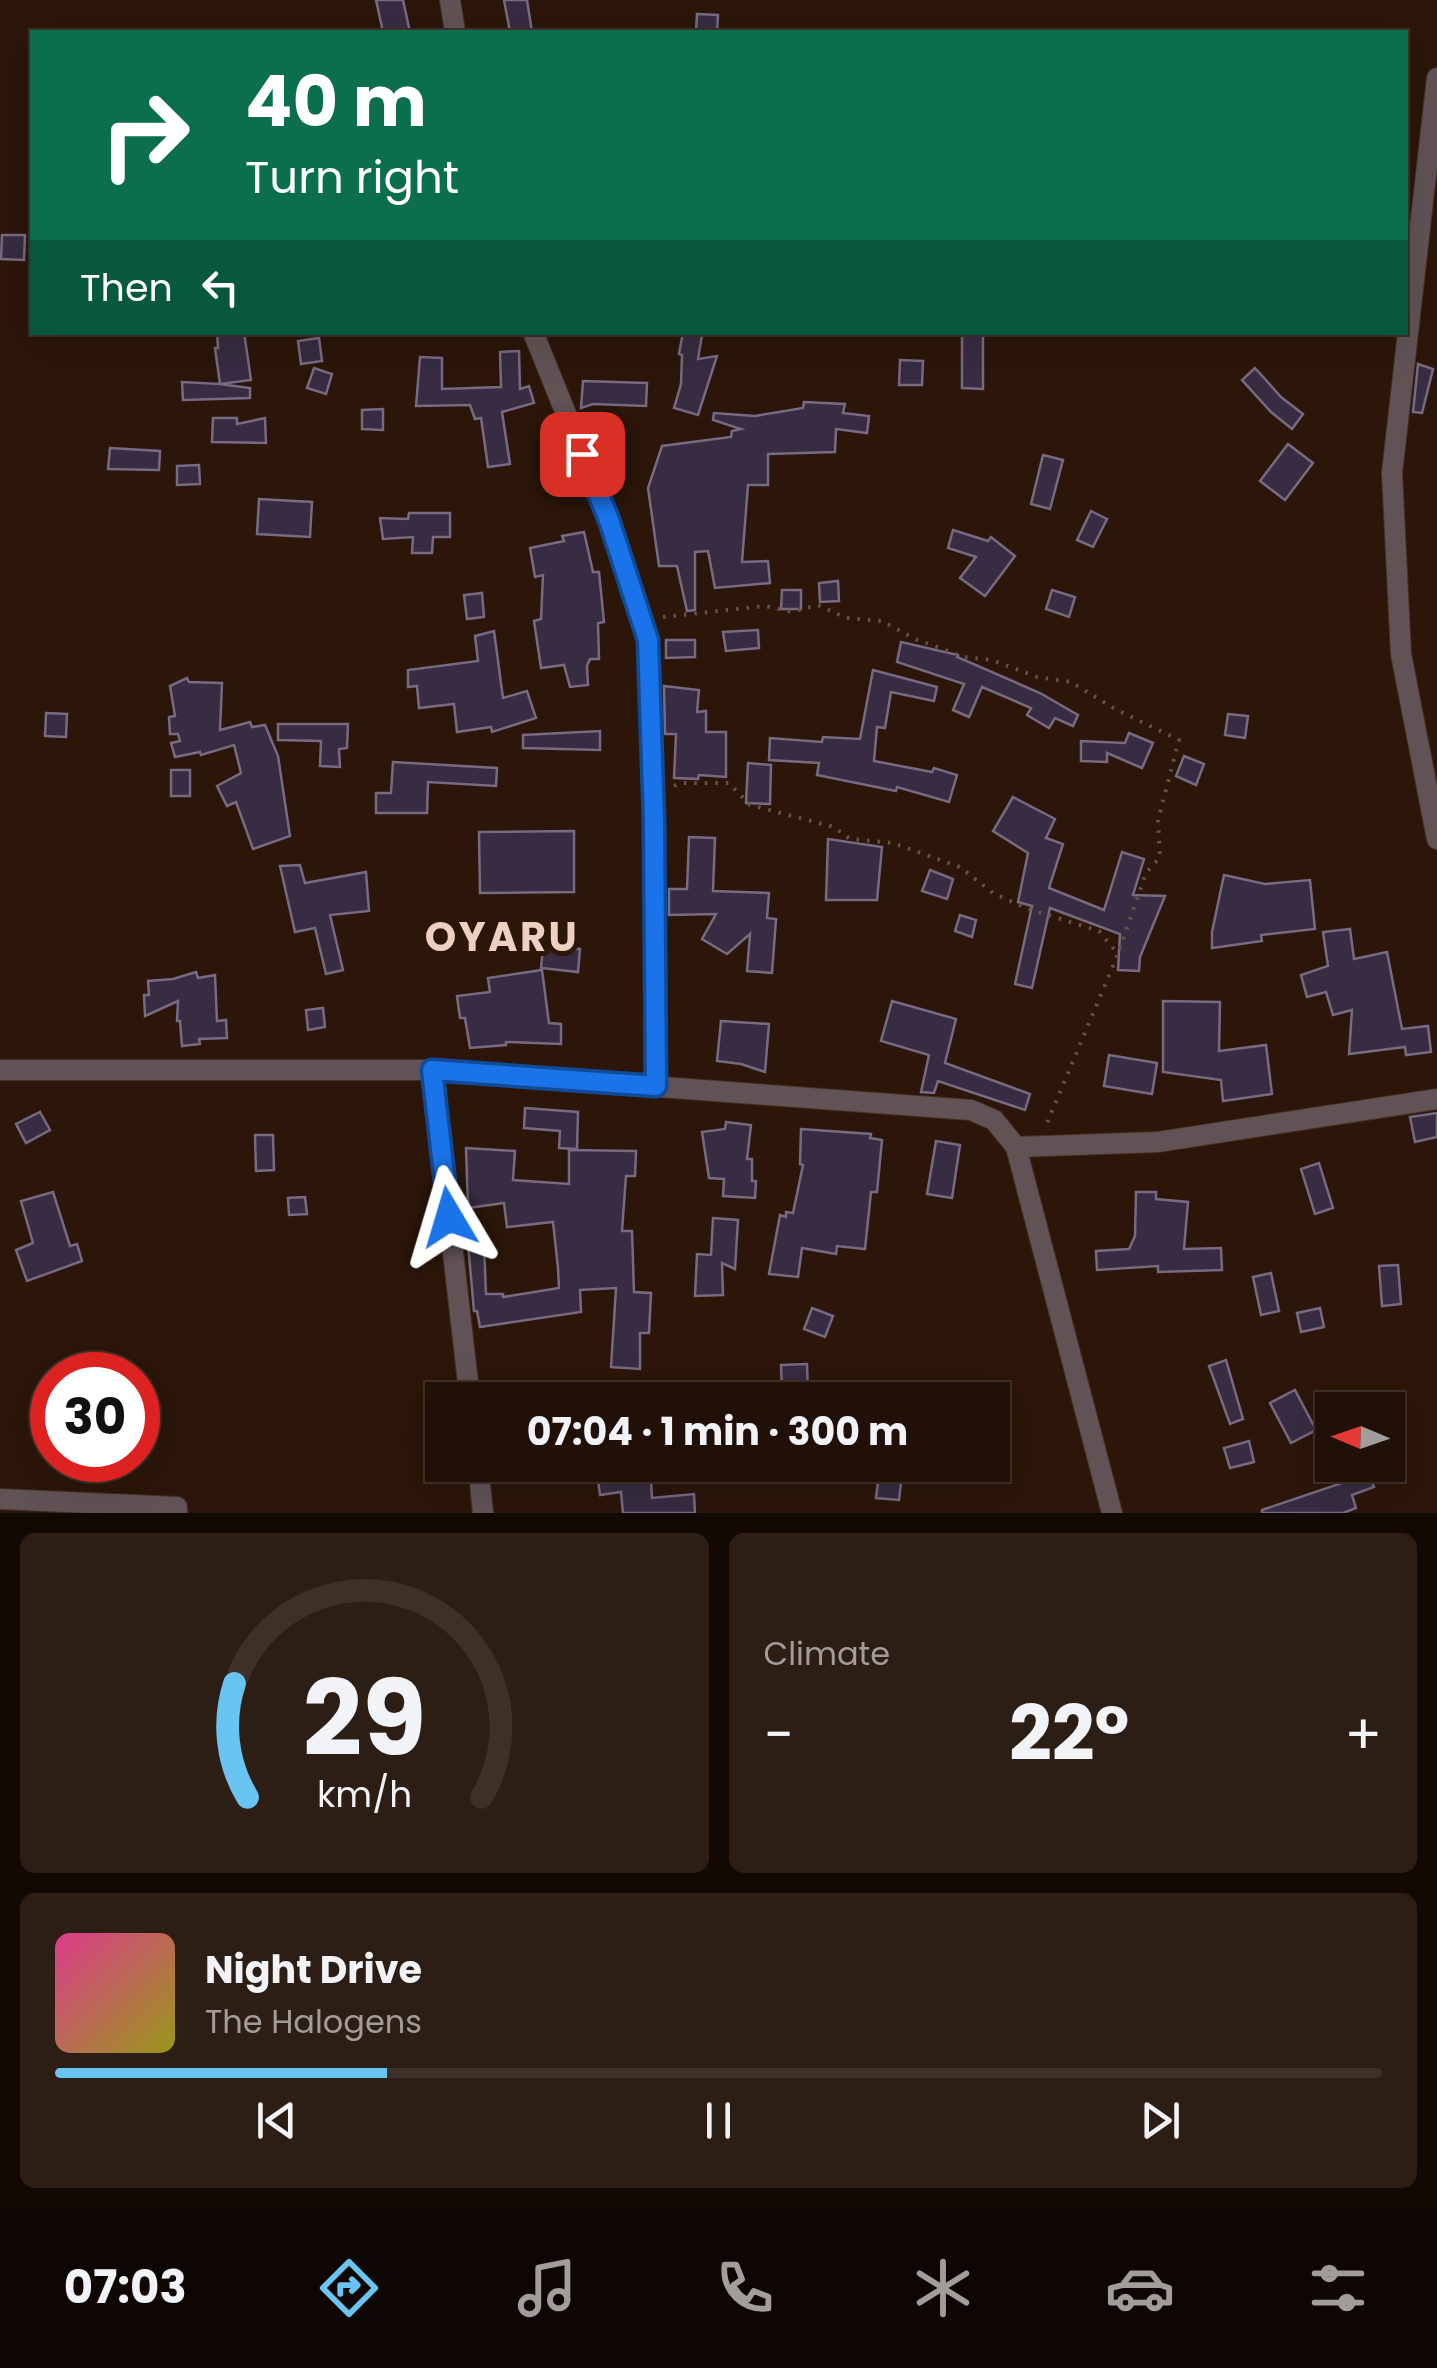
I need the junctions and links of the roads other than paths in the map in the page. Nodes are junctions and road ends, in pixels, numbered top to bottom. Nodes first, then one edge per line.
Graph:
1 (450, 0) edge
2 (455, 30) edge
3 (1437, 78) edge
4 (1408, 333) edge
5 (534, 335) edge
6 (1408, 335) edge
7 (1437, 839) edge
8 (0, 1070) edge
9 (432, 1070) junction
10 (656, 1086) junction
11 (1437, 1099) edge
12 (1016, 1147) junction
13 (468, 1382) edge
14 (480, 1482) edge
15 (0, 1499) edge
16 (178, 1513) edge
17 (484, 1513) edge
18 (1112, 1513) edge

1 - 2 street
3 - 4 street
5 - 10 street
6 - 7 street
8 - 9 street
9 - 10 street
9 - 13 street
10 - 12 street
11 - 12 street
12 - 18 street
14 - 17 street
15 - 16 street

